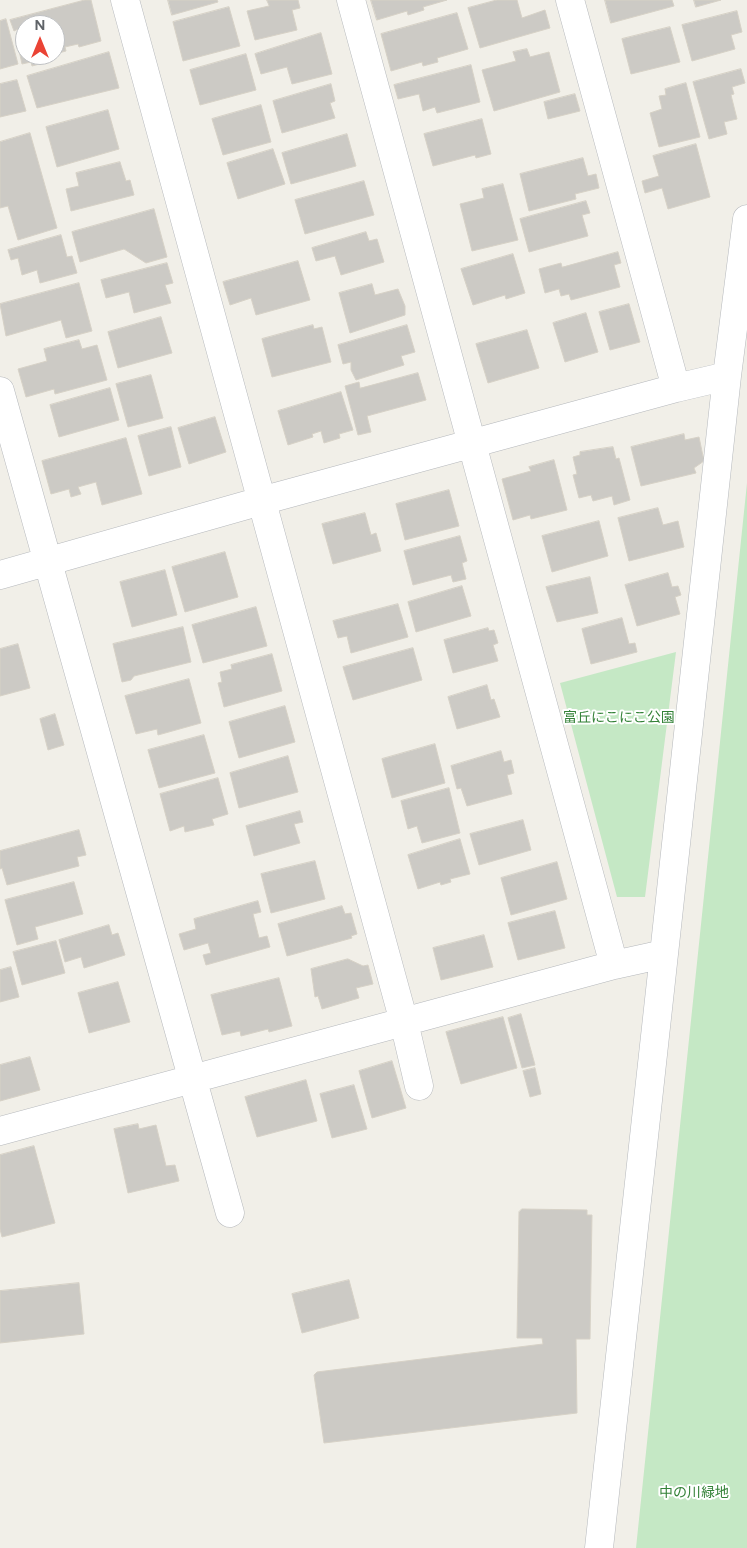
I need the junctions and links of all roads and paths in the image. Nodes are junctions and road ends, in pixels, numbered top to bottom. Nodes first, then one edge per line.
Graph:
1 (125, 0) edge
2 (352, 0) edge
3 (570, 0) edge
4 (747, 219) edge
5 (727, 376) junction
6 (676, 388) junction
7 (0, 390) edge
8 (472, 444) junction
9 (261, 501) junction
10 (48, 561) junction
11 (0, 575) edge
12 (664, 954) junction
13 (614, 964) junction
14 (404, 1022) junction
15 (193, 1079) junction
16 (419, 1086) dead end
17 (0, 1131) edge
18 (230, 1213) dead end
19 (599, 1548) edge

1 - 9 street
2 - 8 street
3 - 6 street
4 - 5 street
5 - 6 street
5 - 12 street
6 - 8 street
7 - 10 street
8 - 9 street
8 - 13 street
9 - 10 street
9 - 14 street
10 - 11 street
10 - 15 street
12 - 13 street
12 - 19 street
13 - 14 street
14 - 15 street
14 - 16 street
15 - 17 street
15 - 18 street

